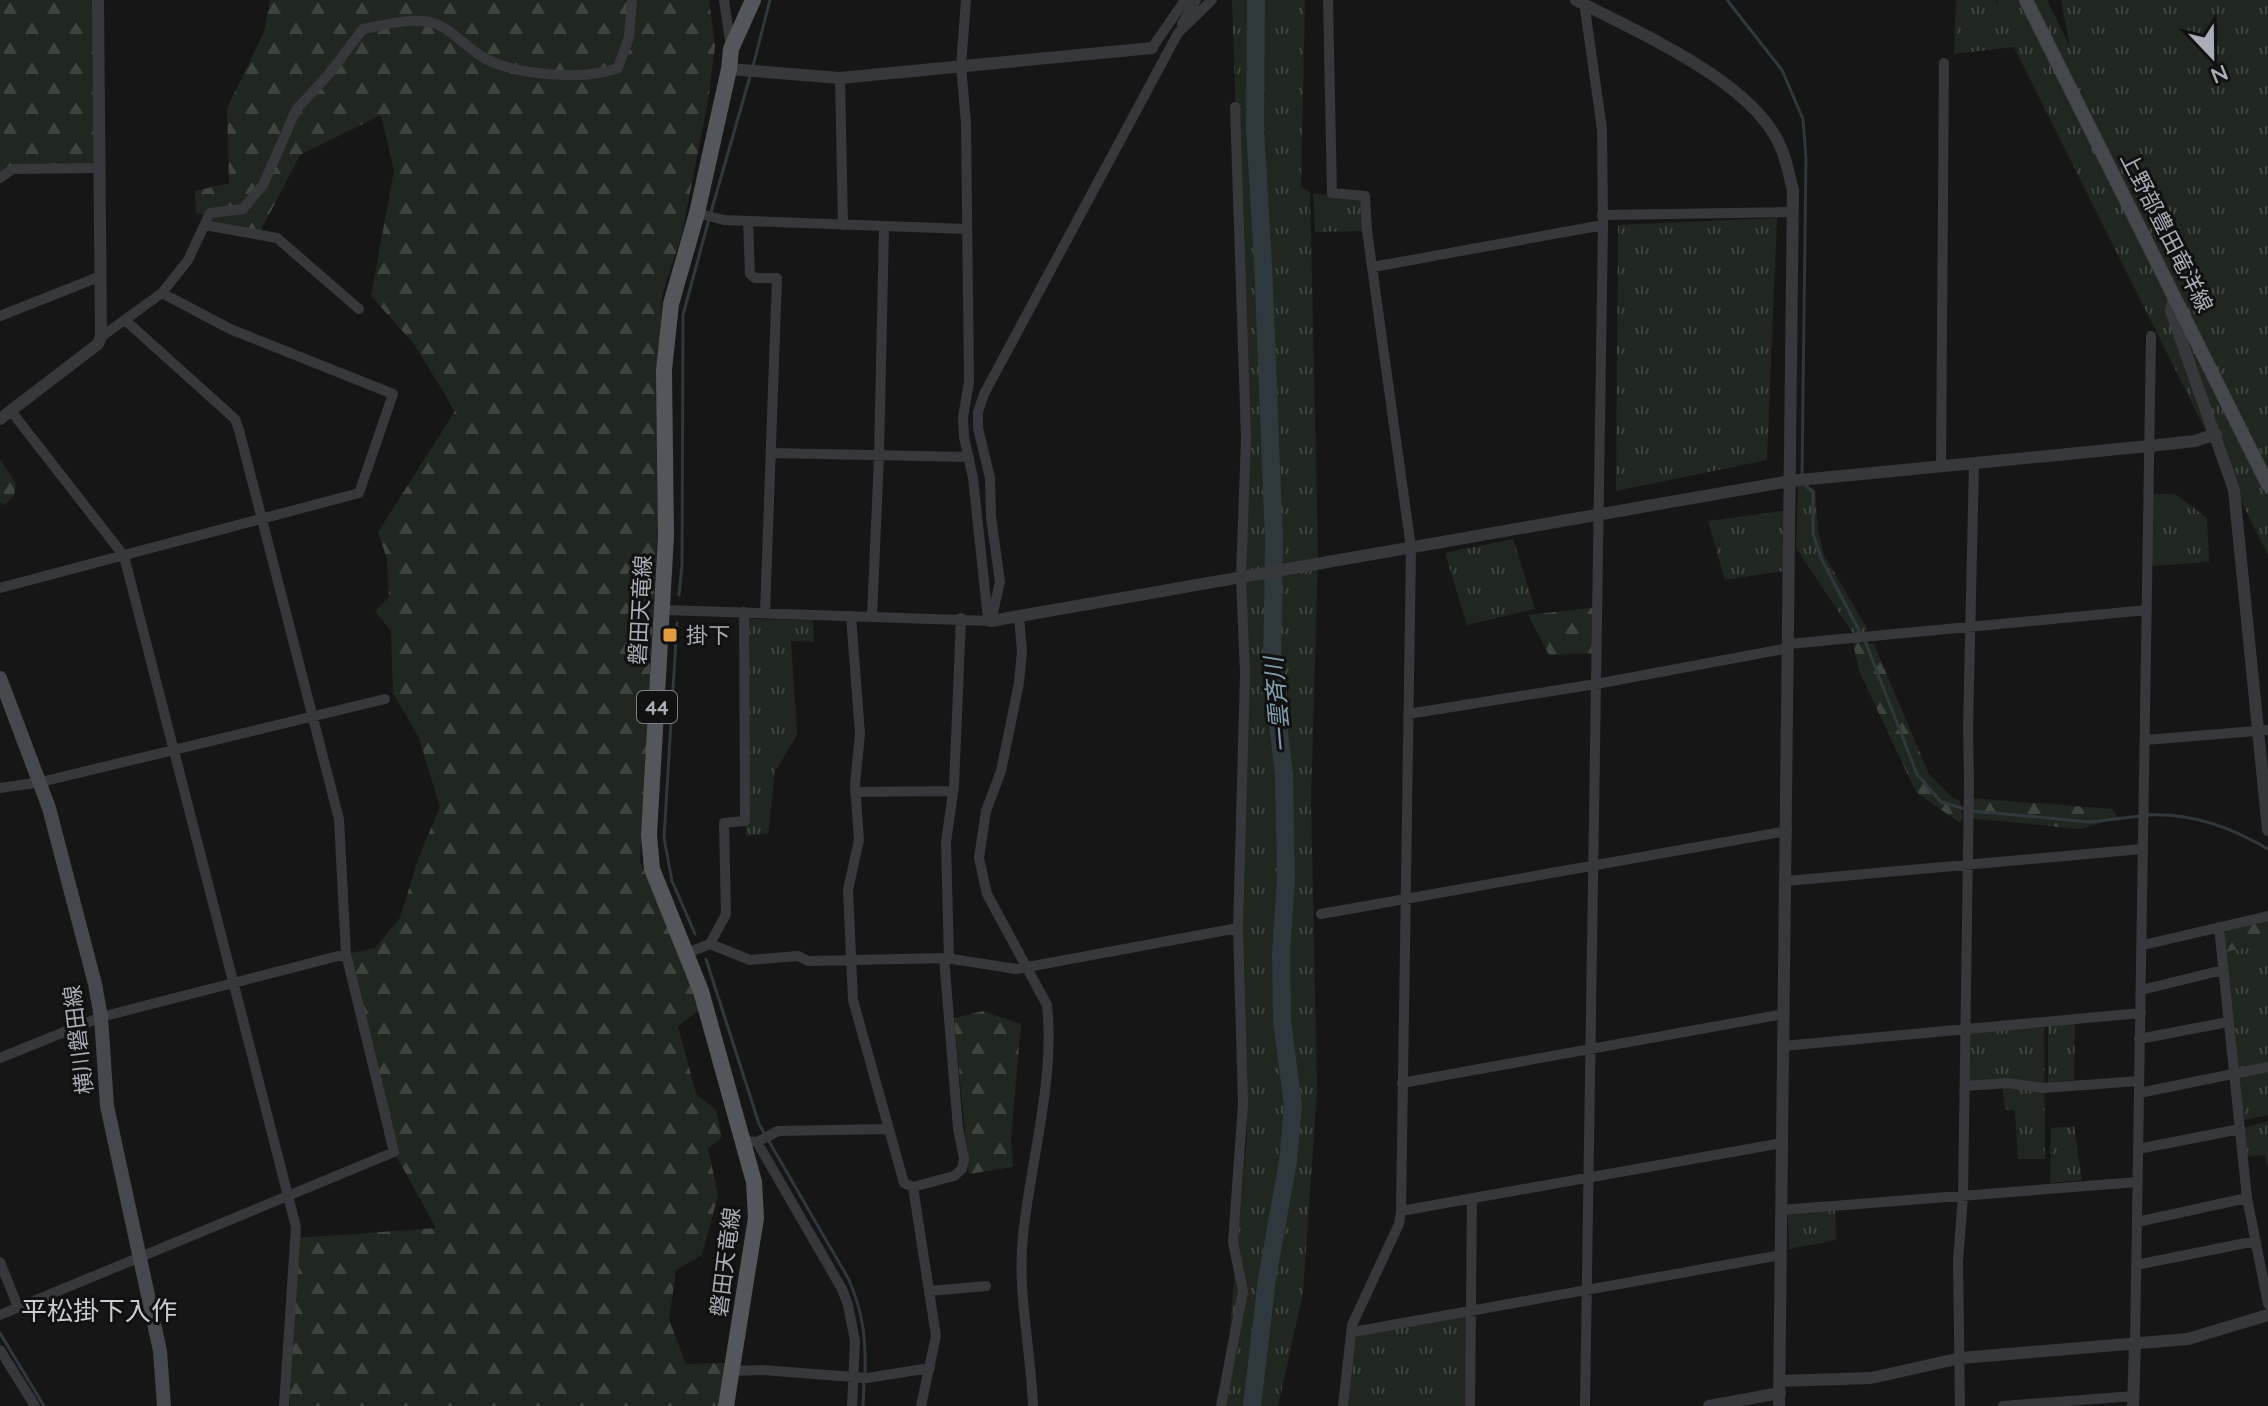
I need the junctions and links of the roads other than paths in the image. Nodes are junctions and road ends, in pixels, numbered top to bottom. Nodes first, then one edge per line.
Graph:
1 (98, 0) edge
2 (632, 0) edge
3 (724, 0) edge
4 (966, 0) edge
5 (1185, 0) edge
6 (1196, 0) edge
7 (1212, 0) edge
8 (1328, 0) edge
9 (2026, 0) edge
10 (749, 1) edge
11 (1581, 2) edge
12 (1178, 33) junction
13 (1152, 48) joint
14 (731, 49) junction
15 (1944, 63) dead end
16 (961, 66) junction
17 (729, 69) junction
18 (840, 78) junction
19 (1235, 107) dead end
20 (100, 168) junction
21 (0, 178) edge
22 (1792, 212) junction
23 (697, 213) junction
24 (1602, 220) junction
25 (748, 221) junction
26 (205, 225) junction
27 (843, 225) junction
28 (884, 227) junction
29 (966, 229) junction
30 (1373, 267) junction
31 (101, 276) junction
32 (162, 293) junction
33 (2174, 297) junction
34 (359, 309) dead end
35 (0, 316) edge
36 (125, 320) junction
37 (2151, 336) dead end
38 (101, 337) junction
39 (11, 411) junction
40 (0, 419) edge
41 (2216, 434) junction
42 (2149, 446) junction
43 (771, 453) junction
44 (879, 457) junction
45 (969, 457) junction
46 (1974, 464) junction
47 (1941, 467) junction
48 (1790, 481) junction
49 (2268, 485) edge
50 (1599, 514) junction
51 (262, 520) junction
52 (1411, 548) junction
53 (124, 556) junction
54 (1241, 577) junction
55 (0, 588) edge
56 (664, 610) junction
57 (2147, 610) junction
58 (744, 612) junction
59 (765, 613) junction
60 (851, 616) junction
61 (872, 616) junction
62 (1019, 617) junction
63 (961, 618) junction
64 (989, 620) junction
65 (1972, 628) junction
66 (1789, 646) junction
67 (0, 678) edge
68 (1596, 684) junction
69 (385, 699) dead end
70 (1408, 714) junction
71 (312, 715) junction
72 (2263, 731) edge
73 (2145, 740) junction
74 (174, 750) junction
75 (41, 782) junction
76 (0, 788) edge
77 (953, 791) junction
78 (855, 792) junction
79 (2268, 830) edge
80 (1787, 831) junction
81 (2142, 849) junction
82 (1968, 864) junction
83 (1594, 865) junction
84 (1787, 881) junction
85 (1406, 899) junction
86 (1321, 914) dead end
87 (2268, 916) edge
88 (2219, 927) junction
89 (1238, 928) junction
90 (710, 944) junction
91 (2143, 945) junction
92 (687, 953) junction
93 (346, 954) junction
94 (947, 958) junction
95 (850, 961) junction
96 (1027, 967) junction
97 (2223, 970) junction
98 (235, 984) junction
99 (2141, 990) junction
100 (2141, 1013) junction
101 (1784, 1014) junction
102 (101, 1017) junction
103 (2228, 1022) junction
104 (1966, 1029) junction
105 (2139, 1039) junction
106 (1783, 1046) junction
107 (1590, 1049) junction
108 (1, 1055) edge
109 (2268, 1067) edge
110 (2234, 1075) junction
111 (2139, 1081) junction
112 (1402, 1083) junction
113 (1965, 1086) junction
114 (2139, 1093) junction
115 (888, 1129) junction
116 (2240, 1129) junction
117 (758, 1140) junction
118 (1782, 1143) junction
119 (2138, 1149) junction
120 (1588, 1179) junction
121 (2138, 1182) junction
122 (913, 1187) junction
123 (289, 1195) junction
124 (1963, 1196) junction
125 (2247, 1198) junction
126 (1472, 1199) junction
127 (1781, 1210) junction
128 (1401, 1211) junction
129 (2137, 1222) junction
130 (2256, 1241) junction
131 (1781, 1255) junction
132 (140, 1258) junction
133 (0, 1262) edge
134 (2136, 1265) junction
135 (986, 1286) dead end
136 (1588, 1290) junction
137 (930, 1291) junction
138 (2268, 1304) edge
139 (18, 1307) junction
140 (1472, 1311) junction
141 (0, 1315) edge
142 (2268, 1315) edge
143 (1353, 1332) junction
144 (2135, 1344) junction
145 (0, 1350) edge
146 (1961, 1358) junction
147 (930, 1368) junction
148 (731, 1371) junction
149 (860, 1378) junction
150 (1779, 1393) edge
151 (2133, 1401) edge
152 (35, 1406) edge
153 (164, 1406) edge
154 (284, 1406) edge
155 (726, 1406) edge
156 (852, 1406) edge
157 (921, 1406) edge
158 (1033, 1406) edge
159 (1221, 1406) edge
160 (1343, 1406) edge
161 (1470, 1406) edge
162 (1585, 1406) edge
163 (1709, 1406) edge
164 (1960, 1406) edge
165 (2003, 1406) edge

1 - 20 street
2 - 26 street
3 - 14 street
4 - 16 street
5 - 13 street
6 - 12 street
7 - 12 street
8 - 30 street
9 - 33 main road, 上野部豊田竜洋線
10 - 14 main road, 磐田天竜線 / 44
11 - 22 street
11 - 24 street
12 - 64 street
13 - 16 street
14 - 17 main road, 磐田天竜線 / 44
15 - 47 street
16 - 18 street
16 - 29 street
17 - 18 street
17 - 23 main road, 磐田天竜線 / 44
18 - 27 street
19 - 54 street
20 - 21 street
20 - 31 street
22 - 24 street
22 - 48 street
23 - 25 street
23 - 56 main road, 磐田天竜線 / 44
24 - 30 street
24 - 50 street
25 - 27 street
25 - 43 street
26 - 32 street
26 - 34 street
27 - 28 street
28 - 29 street
28 - 44 street
29 - 45 street
30 - 52 street
31 - 35 street
31 - 38 street
32 - 36 street
32 - 51 street
33 - 41 street
33 - 49 main road, 上野部豊田竜洋線
36 - 38 street
36 - 51 street
37 - 42 street
38 - 39 street
39 - 40 street
39 - 53 street
41 - 42 street
41 - 72 street
42 - 46 street
42 - 57 street
43 - 44 street
43 - 59 street
44 - 45 street
44 - 61 street
45 - 64 street
46 - 47 street
46 - 65 street
47 - 48 street
48 - 50 street
48 - 66 street
50 - 52 street
50 - 68 street
51 - 53 street
51 - 71 street
52 - 54 street
52 - 70 street
53 - 55 street
53 - 74 street
54 - 62 street
54 - 89 street
56 - 58 street
56 - 92 main road, 磐田天竜線 / 44
57 - 65 street
57 - 73 street
58 - 59 street
58 - 90 street
59 - 60 street
60 - 61 street
60 - 78 street
61 - 63 street
62 - 64 street
62 - 96 street
63 - 64 street
63 - 77 street
65 - 66 street
65 - 82 street
66 - 68 street
66 - 80 street
67 - 75 main road, 横川磐田線
68 - 70 street
68 - 83 street
69 - 71 street
70 - 85 street
71 - 74 street
71 - 93 street
72 - 73 street
72 - 79 street
73 - 81 street
74 - 75 street
74 - 98 street
75 - 76 street
75 - 102 main road, 横川磐田線
77 - 78 street
77 - 94 street
78 - 95 street
80 - 83 street
80 - 84 street
81 - 82 street
81 - 91 street
82 - 84 street
82 - 104 street
83 - 85 street
83 - 107 street
84 - 101 street
85 - 86 street
85 - 112 street
87 - 88 street
88 - 91 street
88 - 97 street
89 - 96 street
89 - 159 street
90 - 92 street
90 - 95 street
91 - 99 street
92 - 117 main road, 磐田天竜線 / 44
93 - 98 street
93 - 123 street
94 - 95 street
94 - 96 street
94 - 122 street
95 - 115 street
96 - 158 street
97 - 99 street
97 - 103 street
98 - 102 street
98 - 123 street
99 - 100 street
100 - 104 street
100 - 105 street
101 - 106 street
101 - 107 street
102 - 108 street
102 - 132 main road, 横川磐田線
103 - 105 street
103 - 110 street
104 - 106 street
104 - 113 street
105 - 111 street
106 - 118 street
107 - 112 street
107 - 120 street
109 - 110 street
110 - 114 street
110 - 116 street
111 - 113 street
111 - 114 street
112 - 128 street
113 - 124 street
114 - 119 street
115 - 117 street
115 - 122 street
116 - 119 street
116 - 125 street
117 - 148 main road, 磐田天竜線 / 44
117 - 149 street
118 - 120 street
118 - 127 street
119 - 121 street
120 - 126 street
120 - 136 street
121 - 124 street
121 - 129 street
122 - 137 street
123 - 132 street
123 - 154 street
124 - 127 street
124 - 146 street
125 - 129 street
125 - 130 street
126 - 128 street
126 - 140 street
127 - 131 street
128 - 143 street
129 - 134 street
130 - 134 street
130 - 138 street
131 - 136 street
131 - 150 street
132 - 139 street
132 - 153 main road, 横川磐田線
133 - 139 street
134 - 144 street
135 - 137 street
136 - 140 street
136 - 162 street
137 - 147 street
139 - 141 street
140 - 143 street
140 - 161 street
142 - 144 street
143 - 160 street
144 - 146 street
144 - 151 street
145 - 152 street
146 - 150 street
146 - 164 street
147 - 149 street
147 - 157 street
148 - 149 street
148 - 155 main road, 磐田天竜線 / 44
149 - 156 street
150 - 163 street
151 - 165 street

